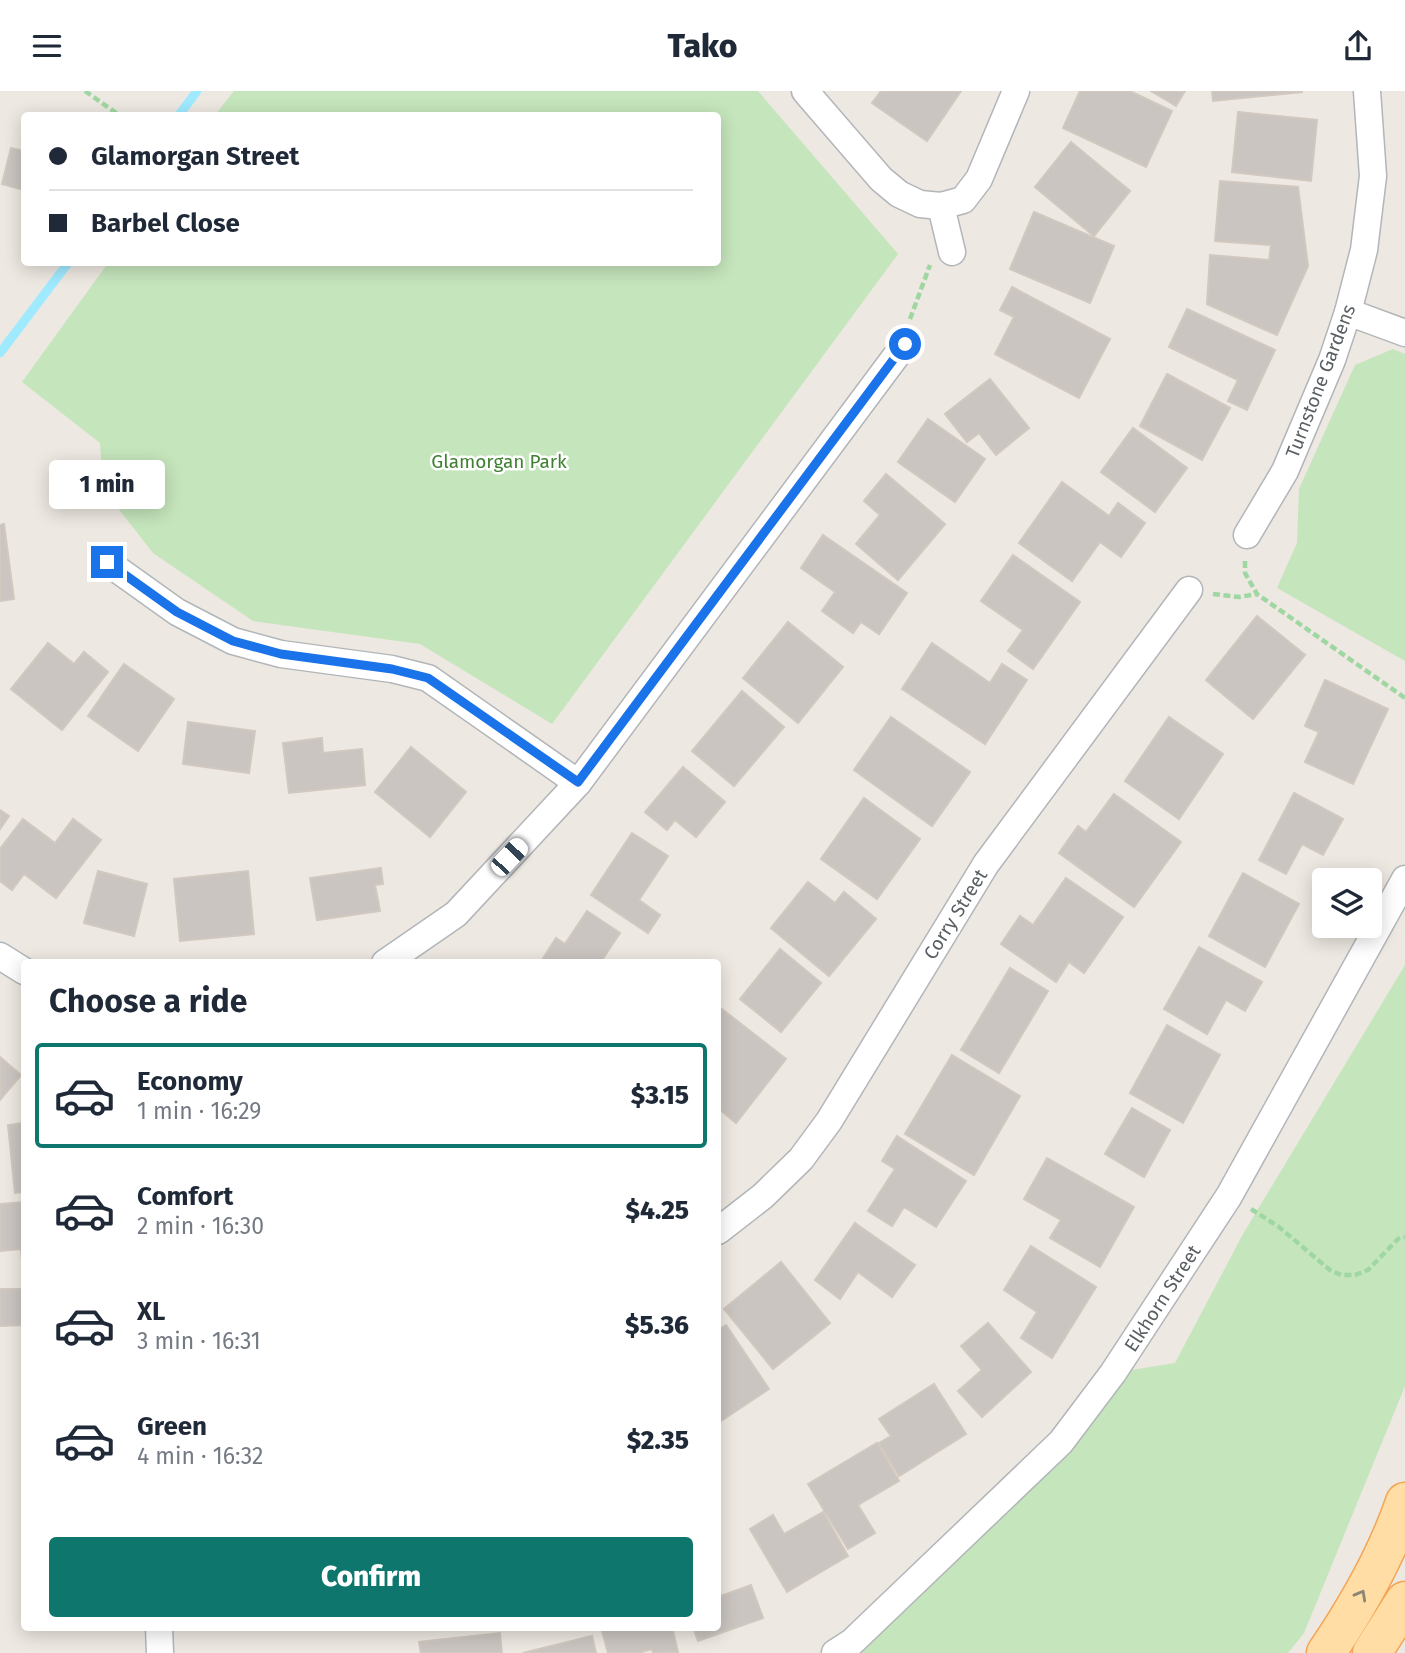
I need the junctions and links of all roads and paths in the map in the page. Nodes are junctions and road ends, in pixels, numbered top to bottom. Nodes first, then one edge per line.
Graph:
1 (85, 91) edge
2 (804, 91) edge
3 (1016, 91) edge
4 (1367, 91) edge
5 (115, 112) edge
6 (941, 207) junction
7 (952, 252) joint
8 (1348, 312) junction
9 (1405, 333) edge
10 (905, 344) joint
11 (1247, 535) joint
12 (107, 562) dead end
13 (1189, 590) joint
14 (1257, 594) junction
15 (1405, 698) edge
16 (578, 782) junction
17 (1405, 879) edge
18 (0, 956) edge
19 (391, 959) edge
20 (21, 969) edge
21 (1229, 1196) junction
22 (721, 1229) edge
23 (1405, 1237) edge
24 (1405, 1502) edge
25 (1405, 1601) edge
26 (159, 1631) edge
27 (160, 1653) edge
28 (835, 1653) edge
29 (1326, 1653) edge
30 (1372, 1653) edge

1 - 5 path
2 - 6 street
3 - 6 street
4 - 8 street, Turnstone Gardens
6 - 7 street
7 - 10 path
8 - 9 street
8 - 11 street, Turnstone Gardens
10 - 16 street
11 - 14 path
12 - 16 street
13 - 14 path
13 - 22 street, Corry Street
14 - 15 path
16 - 19 street
17 - 21 street, Elkhorn Street
18 - 20 street
21 - 23 path
21 - 28 street, Elkhorn Street
29 -> 24 main road
25 - 30 main road
26 - 27 street

